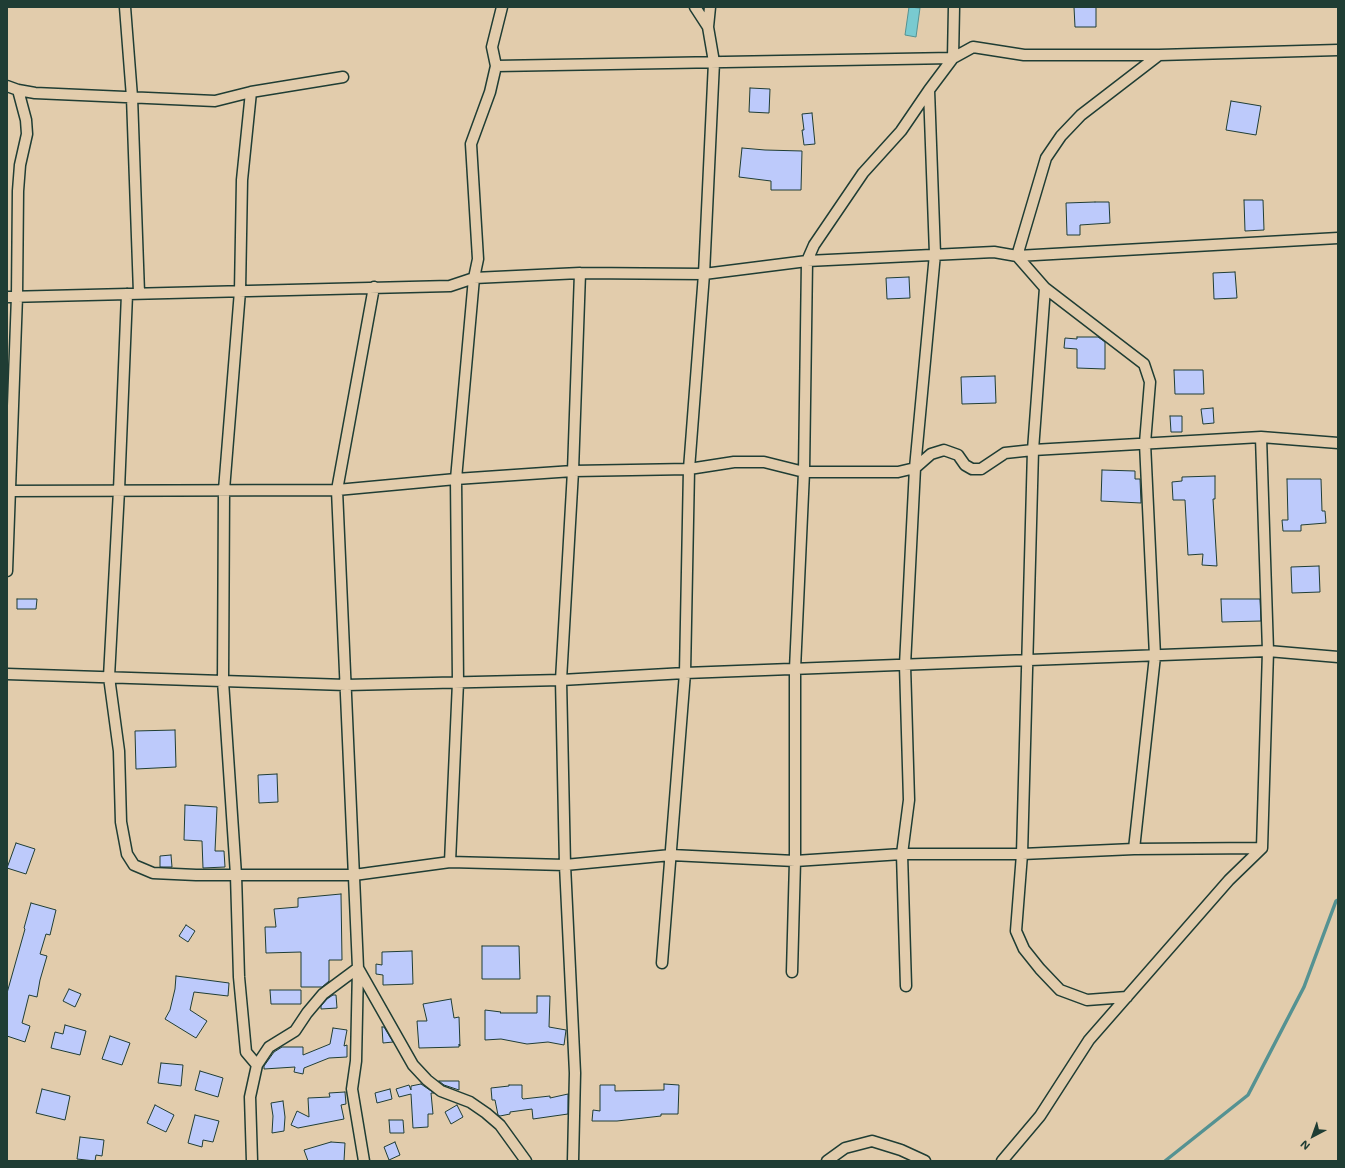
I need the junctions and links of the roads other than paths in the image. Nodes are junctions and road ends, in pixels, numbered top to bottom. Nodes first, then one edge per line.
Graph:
1 (125, 7) edge
2 (502, 7) edge
3 (695, 7) edge
4 (710, 7) edge
5 (954, 7) edge
6 (708, 27) junction
7 (1338, 50) edge
8 (1159, 55) junction
9 (953, 58) junction
10 (714, 62) junction
11 (496, 66) junction
12 (343, 77) dead end
13 (7, 86) edge
14 (18, 90) junction
15 (929, 90) junction
16 (251, 92) junction
17 (132, 97) junction
18 (1338, 238) edge
19 (935, 254) junction
20 (1017, 256) junction
21 (807, 261) junction
22 (580, 273) junction
23 (704, 274) junction
24 (474, 278) junction
25 (374, 287) junction
26 (1045, 288) junction
27 (240, 291) junction
28 (139, 293) junction
29 (127, 294) junction
30 (12, 297) edge
31 (1261, 437) junction
32 (1145, 443) junction
33 (1338, 443) edge
34 (1033, 450) junction
35 (915, 468) junction
36 (689, 469) junction
37 (573, 471) junction
38 (804, 472) junction
39 (456, 479) junction
40 (119, 490) junction
41 (224, 490) junction
42 (337, 490) junction
43 (8, 491) edge
44 (7, 571) edge
45 (1268, 651) junction
46 (1156, 656) junction
47 (1338, 657) edge
48 (1027, 660) junction
49 (905, 665) junction
50 (795, 669) junction
51 (685, 673) junction
52 (7, 674) edge
53 (109, 677) junction
54 (561, 680) junction
55 (223, 681) junction
56 (458, 682) junction
57 (346, 685) junction
58 (1262, 848) junction
59 (1134, 849) junction
60 (902, 854) junction
61 (1022, 854) junction
62 (671, 855) junction
63 (795, 861) junction
64 (450, 862) junction
65 (565, 865) junction
66 (236, 875) junction
67 (354, 875) junction
68 (662, 963) dead end
69 (358, 968) junction
70 (792, 972) dead end
71 (906, 986) dead end
72 (1126, 997) junction
73 (257, 1065) junction
74 (252, 1161) edge
75 (364, 1161) edge
76 (526, 1161) edge
77 (574, 1161) edge
78 (827, 1161) edge
79 (925, 1161) edge
80 (1002, 1161) edge

1 - 17 street
2 - 11 street
3 - 6 street
4 - 6 street
5 - 9 street
6 - 10 street
7 - 8 street
8 - 9 street
8 - 20 street
9 - 10 street
9 - 15 street
10 - 11 street
10 - 23 street
11 - 24 street
12 - 16 street
13 - 14 street
14 - 17 street
14 - 30 street
15 - 19 street
15 - 21 street
16 - 17 street
16 - 27 street
17 - 28 street
18 - 20 street
19 - 20 street
19 - 21 street
19 - 35 street
20 - 26 street
21 - 23 street
21 - 38 street
22 - 23 street
22 - 24 street
22 - 37 street
23 - 36 street
24 - 25 street
24 - 39 street
25 - 27 street
25 - 42 street
26 - 32 street
26 - 34 street
27 - 28 street
27 - 41 street
28 - 29 street
29 - 30 street
29 - 40 street
30 - 43 street
31 - 32 street
31 - 33 street
31 - 45 street
32 - 34 street
32 - 46 street
34 - 35 street
34 - 48 street
35 - 38 street
35 - 49 street
36 - 37 street
36 - 38 street
36 - 51 street
37 - 39 street
37 - 54 street
38 - 50 street
39 - 42 street
39 - 56 street
40 - 41 street
40 - 43 street
40 - 53 street
41 - 42 street
41 - 55 street
42 - 57 street
43 - 44 street
45 - 46 street
45 - 47 street
45 - 58 street
46 - 48 street
46 - 59 street
48 - 49 street
48 - 61 street
49 - 50 street
49 - 60 street
50 - 51 street
50 - 63 street
51 - 54 street
51 - 62 street
52 - 53 street
53 - 55 street
53 - 66 street
54 - 56 street
54 - 65 street
55 - 57 street
55 - 66 street
56 - 57 street
56 - 64 street
57 - 67 street
58 - 59 street
58 - 72 street
59 - 61 street
60 - 61 street
60 - 63 street
60 - 71 street
61 - 72 street
62 - 63 street
62 - 65 street
62 - 68 street
63 - 70 street
64 - 65 street
64 - 67 street
65 - 77 street
66 - 67 street
66 - 73 street
67 - 69 street
69 - 73 street
69 - 75 street
69 - 76 street
72 - 80 street
73 - 74 street
78 - 79 street

